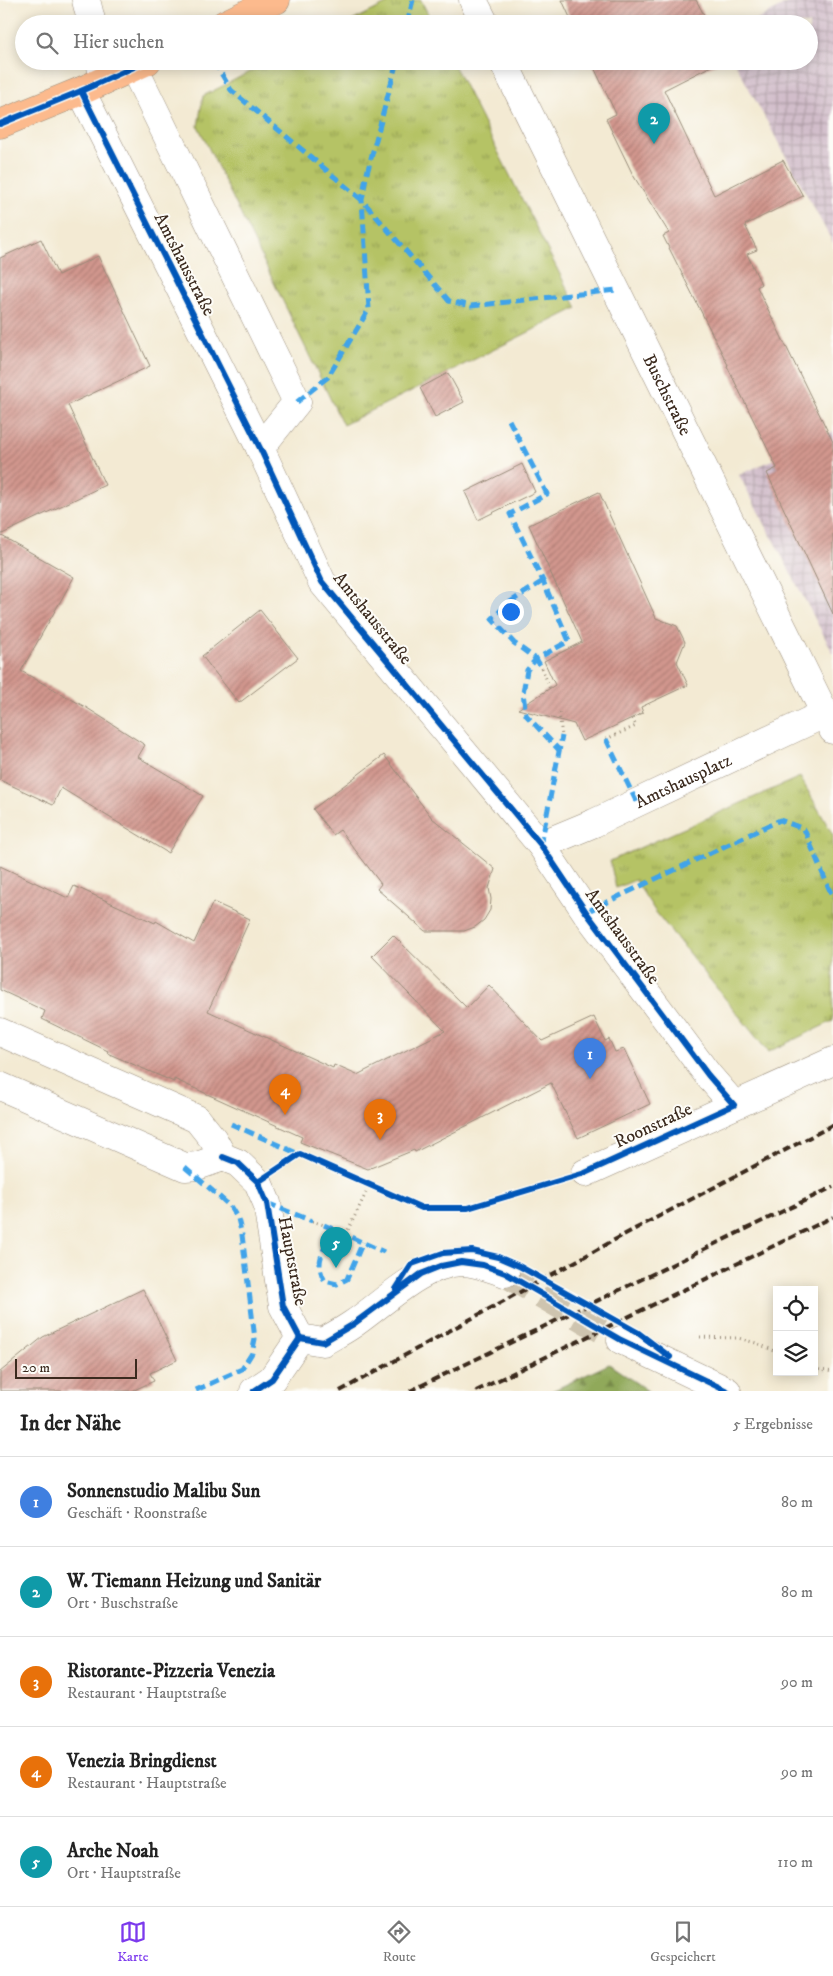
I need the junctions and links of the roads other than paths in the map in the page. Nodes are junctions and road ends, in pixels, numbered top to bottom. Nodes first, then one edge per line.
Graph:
1 (86, 0) edge
2 (276, 0) edge
3 (473, 0) edge
4 (90, 15) edge
5 (244, 15) edge
6 (480, 15) edge
7 (119, 70) edge
8 (143, 70) edge
9 (507, 70) edge
10 (95, 77) edge
11 (0, 124) edge
12 (260, 448) junction
13 (829, 722) edge
14 (541, 845) junction
15 (0, 1032) edge
16 (833, 1061) edge
17 (0, 1086) edge
18 (734, 1105) junction
19 (223, 1157) junction
20 (586, 1173) dead end
21 (506, 1273) tunnel mouth
22 (300, 1338) junction
23 (622, 1340) tunnel mouth
24 (254, 1391) edge
25 (727, 1391) edge

1 - 4 street
2 - 5 main road
3 - 6 street
7 - 10 main road
8 - 12 street
9 - 13 street, Buschstraße
10 - 11 main road
10 - 12 street, Amtshausstraße
12 - 14 street, Amtshausstraße
13 - 14 street, Amtshausplatz
14 - 18 street, Amtshausstraße
15 - 19 street
16 - 18 street, Roonstraße
17 - 19 street
18 - 20 street, Roonstraße
19 - 22 street, Hauptstraße
21 - 22 street
22 - 24 street
23 - 25 street

